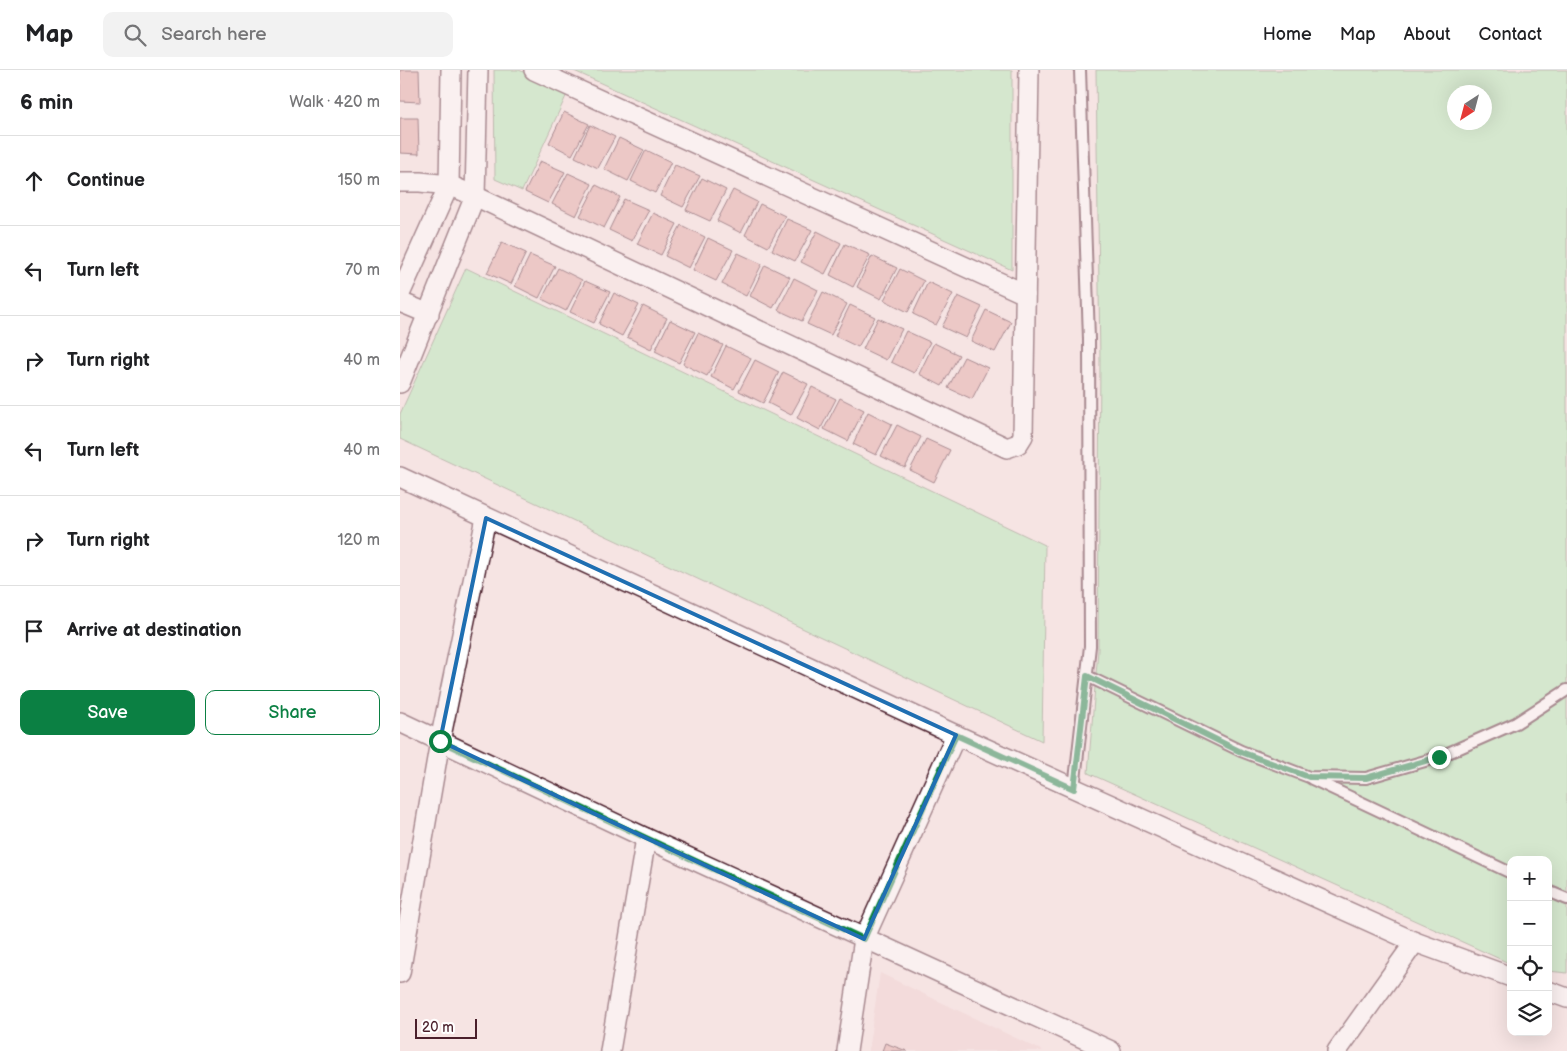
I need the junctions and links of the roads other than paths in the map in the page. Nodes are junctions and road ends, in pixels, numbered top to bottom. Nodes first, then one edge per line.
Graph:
1 (451, 70) edge
2 (478, 70) edge
3 (534, 70) edge
4 (1029, 70) edge
5 (1080, 70) edge
6 (400, 182) edge
7 (449, 186) junction
8 (476, 196) junction
9 (420, 248) junction
10 (451, 259) junction
11 (400, 294) edge
12 (1025, 294) junction
13 (400, 302) edge
14 (429, 314) junction
15 (400, 383) edge
16 (400, 478) edge
17 (486, 518) junction
18 (1087, 676) junction
19 (1567, 690) edge
20 (400, 722) edge
21 (956, 735) junction
22 (440, 741) junction
23 (1309, 777) junction
24 (1074, 789) junction
25 (646, 838) junction
26 (1507, 871) edge
27 (1552, 893) edge
28 (1567, 900) edge
29 (864, 939) junction
30 (1415, 942) junction
31 (401, 963) edge
32 (1507, 976) edge
33 (1552, 992) edge
34 (1567, 998) edge
35 (610, 1051) edge
36 (847, 1051) edge
37 (1111, 1051) edge
38 (1337, 1051) edge

1 - 7 street
2 - 8 street
3 - 12 street
4 - 12 street
5 - 18 lane
6 - 7 street
7 - 8 street
7 - 9 street
8 - 10 street
8 - 12 street
9 - 10 street
9 - 11 street
10 - 14 street
13 - 14 street
14 - 15 street
16 - 17 street
17 - 21 street
17 - 22 street
18 - 23 lane
18 - 24 lane
19 - 23 lane
20 - 22 street
21 - 24 street
21 - 29 street
22 - 25 street
22 - 31 street
23 - 26 lane
24 - 30 street
25 - 29 street
25 - 35 street
27 - 28 lane
29 - 36 street
29 - 37 street
30 - 32 street
30 - 38 street
33 - 34 street

